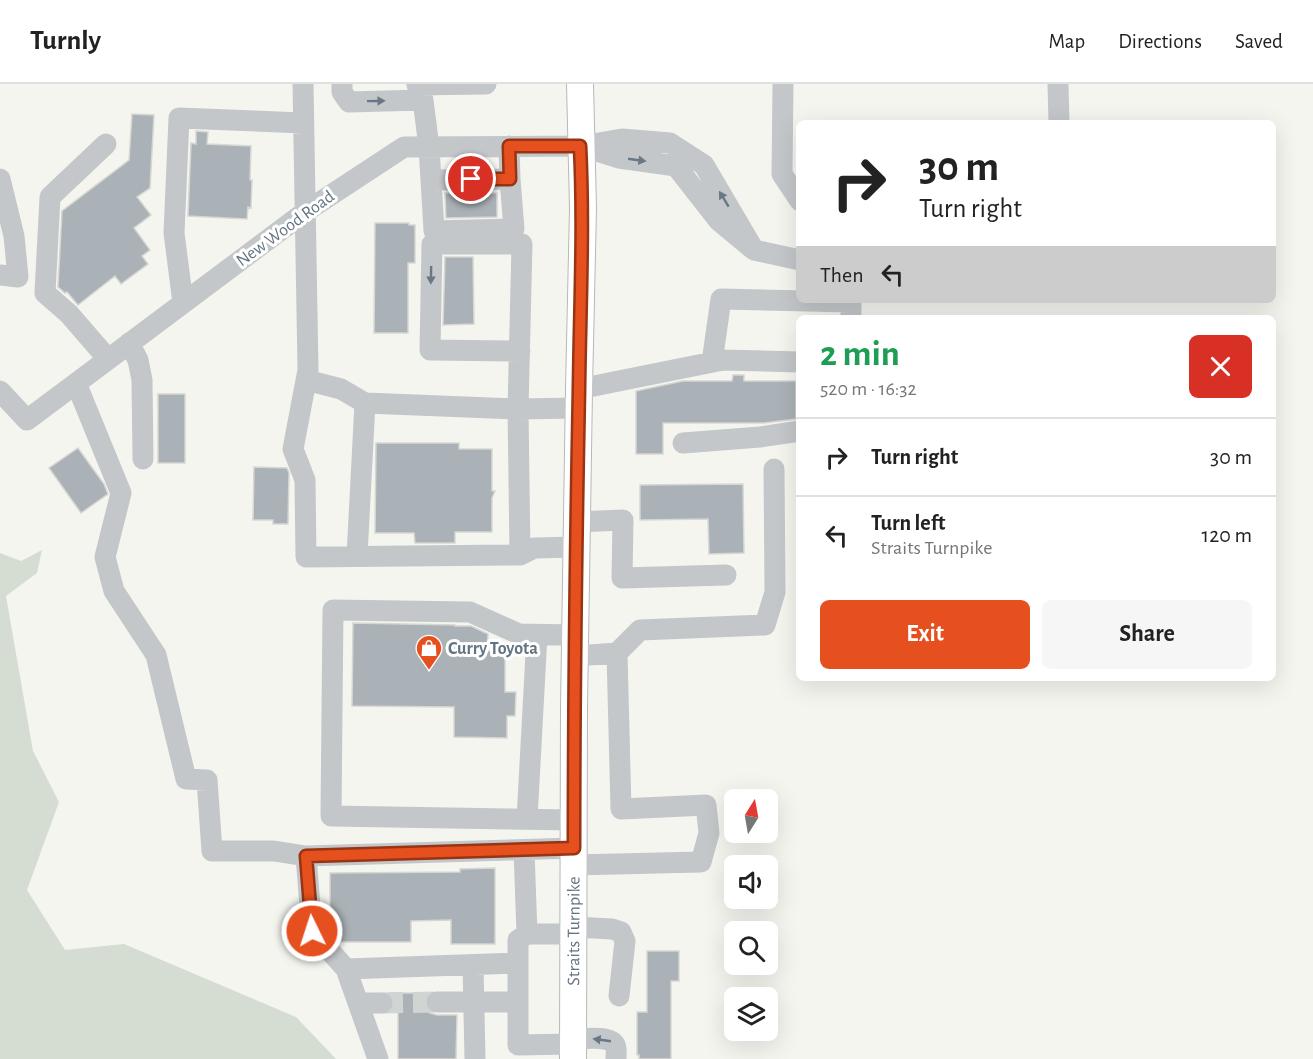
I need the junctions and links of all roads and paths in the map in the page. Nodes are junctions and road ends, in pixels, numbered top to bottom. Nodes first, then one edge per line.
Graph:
1 (303, 84) edge
2 (342, 84) edge
3 (486, 84) edge
4 (580, 84) edge
5 (783, 84) edge
6 (1058, 84) edge
7 (419, 90) edge
8 (1059, 120) edge
9 (303, 123) junction
10 (106, 144) dead end
11 (509, 146) junction
12 (580, 146) junction
13 (429, 147) junction
14 (0, 179) edge
15 (510, 179) junction
16 (431, 180) junction
17 (796, 195) edge
18 (304, 212) junction
19 (796, 259) edge
20 (0, 275) edge
21 (796, 301) edge
22 (183, 303) junction
23 (129, 344) junction
24 (520, 351) junction
25 (108, 359) junction
26 (712, 362) junction
27 (796, 362) edge
28 (307, 375) junction
29 (76, 383) junction
30 (0, 391) edge
31 (579, 398) junction
32 (366, 403) junction
33 (518, 409) junction
34 (796, 431) edge
35 (683, 443) dead end
36 (143, 459) dead end
37 (774, 469) dead end
38 (577, 535) junction
39 (520, 555) junction
40 (357, 556) junction
41 (726, 575) dead end
42 (528, 634) junction
43 (575, 645) junction
44 (617, 653) junction
45 (527, 819) junction
46 (574, 820) junction
47 (524, 850) junction
48 (306, 856) junction
49 (574, 856) junction
50 (573, 931) junction
51 (527, 934) junction
52 (518, 963) junction
53 (473, 965) junction
54 (346, 969) junction
55 (620, 996) dead end
56 (437, 1002) tunnel mouth
57 (475, 1002) junction
58 (518, 1002) junction
59 (358, 1003) junction
60 (382, 1003) tunnel mouth
61 (573, 1047) edge
62 (512, 1052) edge
63 (378, 1059) edge
64 (475, 1059) edge
65 (616, 1059) edge

1 - 9 street
2 -> 7 street
3 - 7 street
4 - 12 main road, Straits Turnpike
5 - 17 street
6 - 8 street
7 - 13 street
9 - 18 street
9 - 22 street
10 - 25 street
11 - 12 street, New Wood Road
11 - 13 street, New Wood Road
11 - 15 street
12 - 19 street, New Wood Road
12 - 31 main road, Straits Turnpike
13 - 16 street
13 - 18 street, New Wood Road
14 - 20 street
15 - 16 street
15 - 16 street
18 - 22 street, New Wood Road
18 - 28 street
21 - 26 street
22 - 23 street, New Wood Road
23 - 25 street, New Wood Road
23 - 36 street
24 -> 24 street
24 - 33 street
25 - 29 street, New Wood Road
26 - 27 street
26 - 31 street
28 - 32 street
28 - 40 street
29 - 30 street, New Wood Road
29 - 48 street
31 - 33 street
31 - 38 main road, Straits Turnpike
32 - 33 street
32 - 40 street
33 - 39 street
34 - 35 street
37 - 44 street
38 - 39 street
38 - 41 street
38 - 43 main road, Straits Turnpike
39 - 40 street
42 - 43 street
42 - 45 street
42 - 45 street
43 - 44 street
43 - 46 main road, Straits Turnpike
44 - 49 street
45 - 46 street
46 - 49 main road, Straits Turnpike
47 - 48 street
47 - 49 street
47 - 51 street
48 - 54 street
49 - 50 main road, Straits Turnpike
50 - 51 street
50 - 55 street
50 - 61 main road, Straits Turnpike
51 - 52 street
52 - 53 street
52 - 58 street
53 - 54 street
53 - 57 street
54 - 59 street
56 - 57 street
57 - 58 street
57 - 64 street
58 - 62 street
59 - 60 street
59 - 63 street
61 - 62 street
65 -> 61 street

